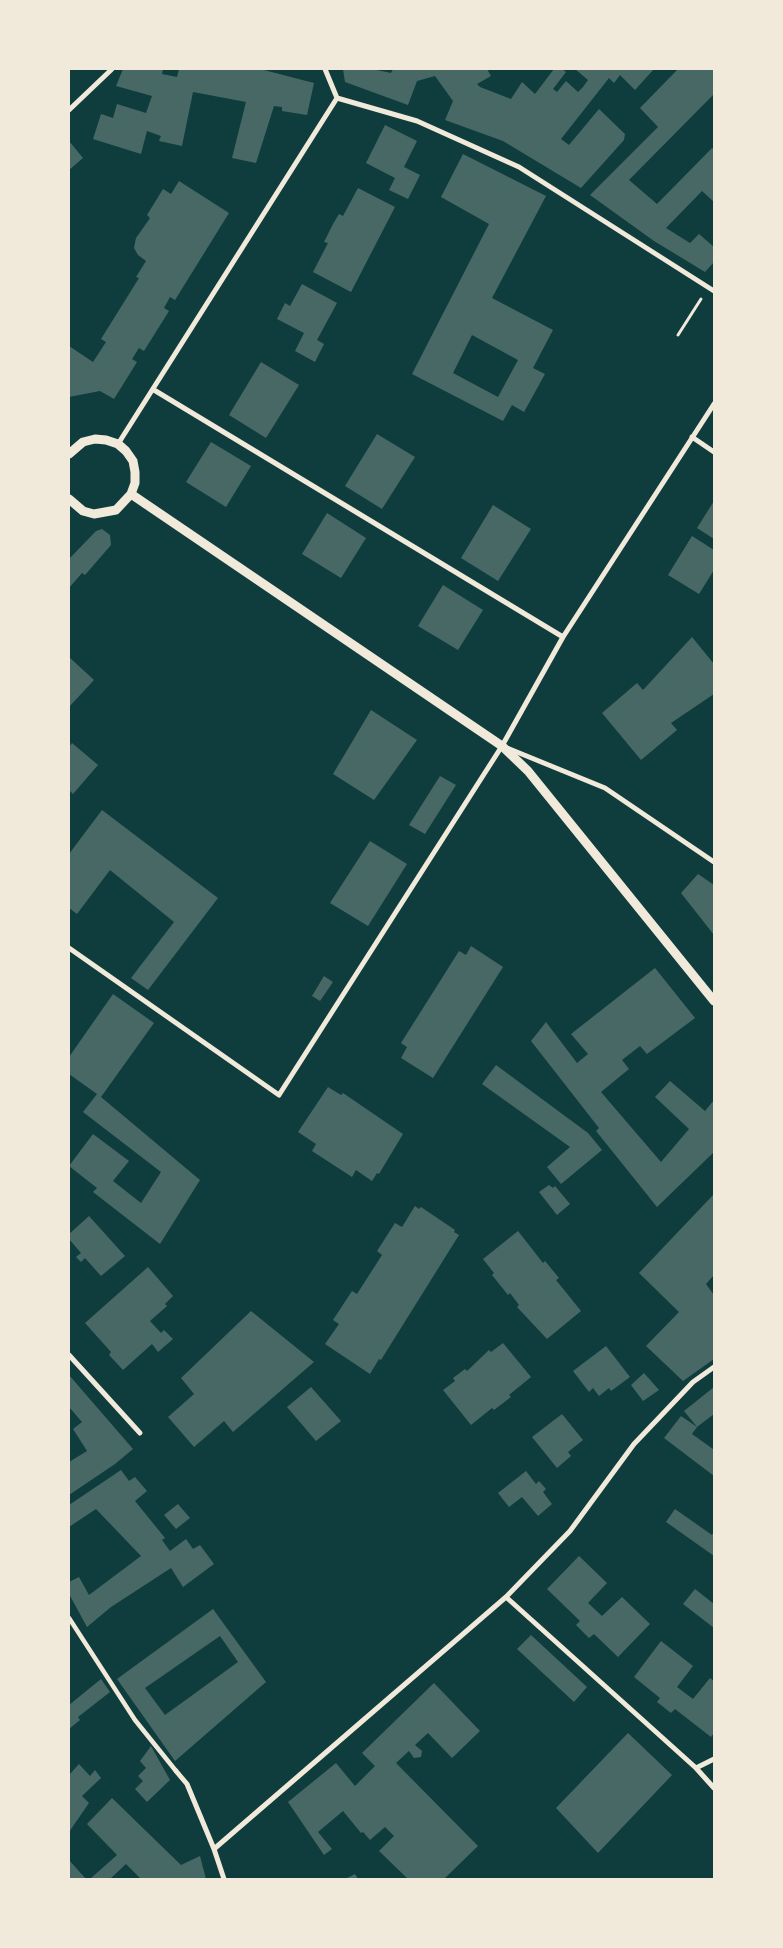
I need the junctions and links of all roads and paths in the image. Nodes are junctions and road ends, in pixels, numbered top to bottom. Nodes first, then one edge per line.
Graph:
1 (112, 69) edge
2 (325, 69) edge
3 (337, 98) junction
4 (69, 110) edge
5 (714, 291) edge
6 (701, 299) dead end
7 (678, 335) dead end
8 (154, 390) junction
9 (714, 404) edge
10 (692, 438) junction
11 (118, 444) junction
12 (714, 452) edge
13 (69, 454) edge
14 (132, 494) junction
15 (70, 504) edge
16 (563, 637) junction
17 (502, 746) junction
18 (714, 862) edge
19 (69, 948) edge
20 (714, 1001) edge
21 (69, 1355) edge
22 (714, 1367) edge
23 (140, 1433) dead end
24 (506, 1597) junction
25 (69, 1618) edge
26 (714, 1759) edge
27 (696, 1768) junction
28 (176, 1771) joint
29 (714, 1788) edge
30 (214, 1849) junction
31 (224, 1879) edge

1 - 4 street
2 - 3 street
3 - 5 street
3 - 8 street
6 - 7 path
8 - 11 street
8 - 16 street
9 - 10 street
10 - 12 street
10 - 16 street
11 - 13 street
11 - 14 street
14 - 15 street
14 - 17 street
16 - 17 street
17 - 18 street
17 - 19 street
17 - 20 street
21 - 23 street
22 - 24 street
24 - 27 street
24 - 30 street
25 - 28 street
26 - 27 street
27 - 29 street
28 - 30 street
30 - 31 street

